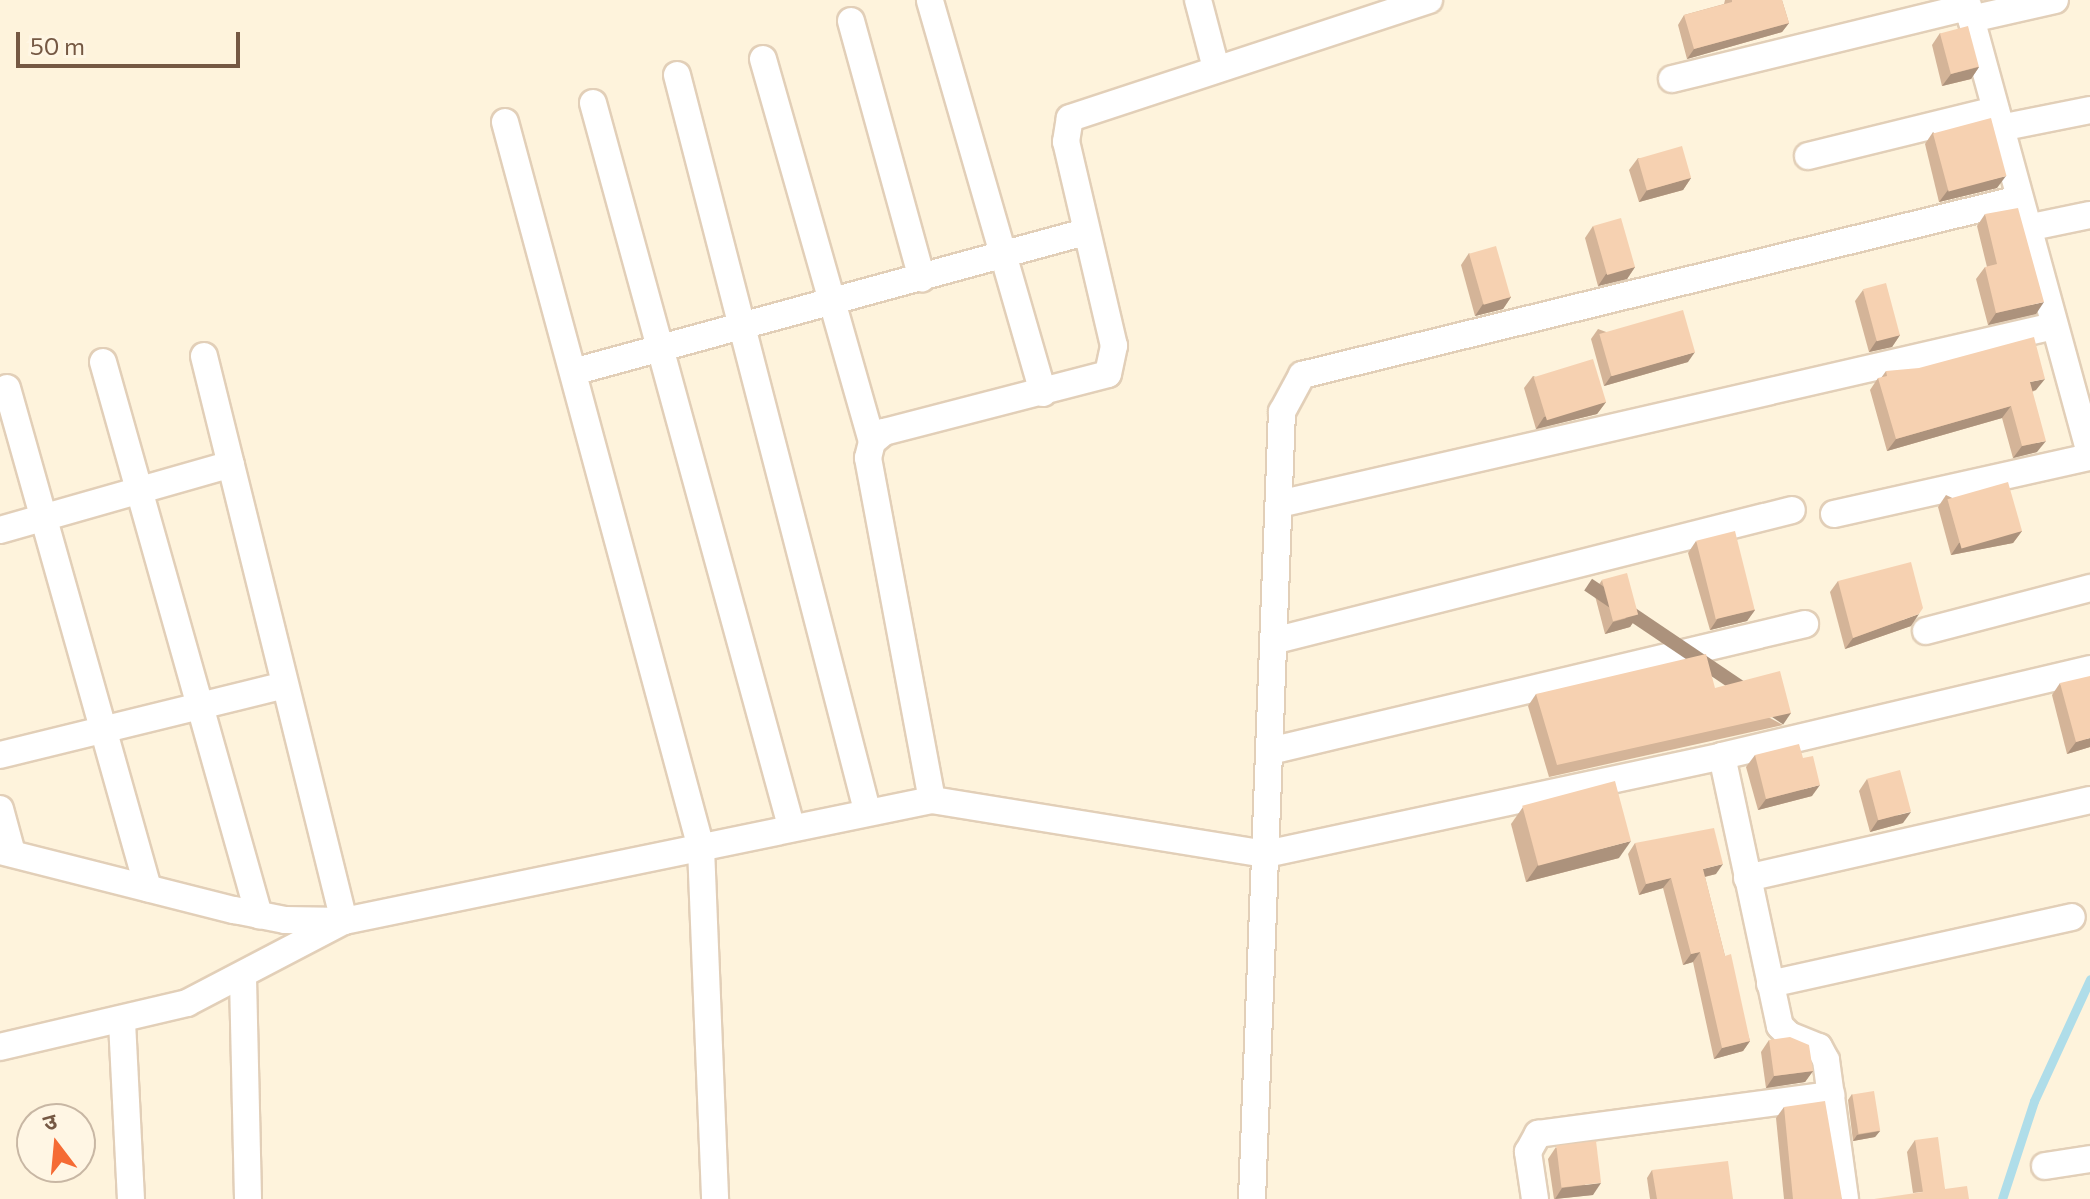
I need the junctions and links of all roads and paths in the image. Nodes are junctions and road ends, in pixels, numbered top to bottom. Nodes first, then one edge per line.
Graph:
1 (1198, 0) edge
2 (1429, 0) edge
3 (2055, 0) edge
4 (930, 1) edge
5 (1969, 9) edge
6 (851, 21) dead end
7 (763, 59) dead end
8 (1216, 68) junction
9 (677, 75) dead end
10 (1672, 79) dead end
11 (593, 103) dead end
12 (2090, 110) edge
13 (1998, 119) junction
14 (505, 122) dead end
15 (1808, 156) dead end
16 (2019, 199) junction
17 (2090, 215) edge
18 (2027, 228) junction
19 (1085, 232) junction
20 (1003, 256) junction
21 (922, 278) junction
22 (832, 302) junction
23 (2054, 326) junction
24 (740, 328) junction
25 (659, 349) junction
26 (204, 356) dead end
27 (103, 362) dead end
28 (573, 372) junction
29 (2081, 385) edge
30 (7, 388) dead end
31 (1043, 393) junction
32 (872, 442) junction
33 (2090, 455) edge
34 (231, 464) junction
35 (140, 490) junction
36 (1279, 504) junction
37 (1792, 510) dead end
38 (1834, 514) dead end
39 (44, 517) junction
40 (0, 530) edge
41 (2090, 588) edge
42 (1805, 624) dead end
43 (1926, 631) dead end
44 (1273, 641) junction
45 (2090, 669) edge
46 (285, 685) junction
47 (201, 707) junction
48 (104, 733) junction
49 (1270, 751) junction
50 (0, 755) edge
51 (1722, 756) junction
52 (932, 800) junction
53 (2090, 800) edge
54 (0, 809) edge
55 (867, 810) junction
56 (791, 826) junction
57 (701, 848) junction
58 (6, 852) edge
59 (1266, 854) junction
60 (1747, 878) junction
61 (148, 888) junction
62 (259, 915) junction
63 (2072, 917) dead end
64 (344, 921) junction
65 (243, 978) junction
66 (1770, 984) junction
67 (122, 1022) junction
68 (0, 1047) edge
69 (1831, 1095) junction
70 (2090, 1159) edge
71 (2045, 1166) dead end
72 (131, 1199) edge
73 (248, 1199) edge
74 (715, 1199) edge
75 (1252, 1199) edge
76 (1535, 1199) edge
77 (1845, 1199) edge

1 - 8 street
2 - 8 street
3 - 5 street
4 - 20 street
5 - 10 street
5 - 13 street
6 - 21 street
7 - 22 street
8 - 19 street
9 - 24 street
11 - 25 street
12 - 13 street
13 - 15 street
13 - 16 street
14 - 28 street
16 - 18 street
16 - 36 street
17 - 18 street
18 - 23 street
19 - 20 street
19 - 31 street
20 - 21 street
20 - 31 street
21 - 22 street
22 - 24 street
22 - 32 street
23 - 29 street
23 - 36 street
24 - 25 street
24 - 55 street
25 - 28 street
25 - 56 street
26 - 34 street
27 - 35 street
28 - 57 street
29 - 33 street
30 - 39 street
31 - 32 street
32 - 52 street
33 - 38 street
34 - 35 street
34 - 46 street
35 - 39 street
35 - 47 street
36 - 44 street
37 - 44 street
39 - 40 street
39 - 48 street
41 - 43 street
42 - 49 street
44 - 49 street
45 - 51 street
46 - 47 street
46 - 64 street
47 - 48 street
47 - 62 street
48 - 50 street
48 - 61 street
49 - 59 street
51 - 59 street
51 - 60 street
52 - 55 street
52 - 59 street
53 - 60 street
54 - 58 street
55 - 56 street
56 - 57 street
57 - 64 street
57 - 74 street
58 - 61 street
59 - 75 street
60 - 66 street
61 - 62 street
62 - 64 street
63 - 66 street
64 - 65 street
65 - 67 street
65 - 73 street
66 - 69 street
67 - 68 street
67 - 72 street
69 - 76 street
69 - 77 street
70 - 71 street

